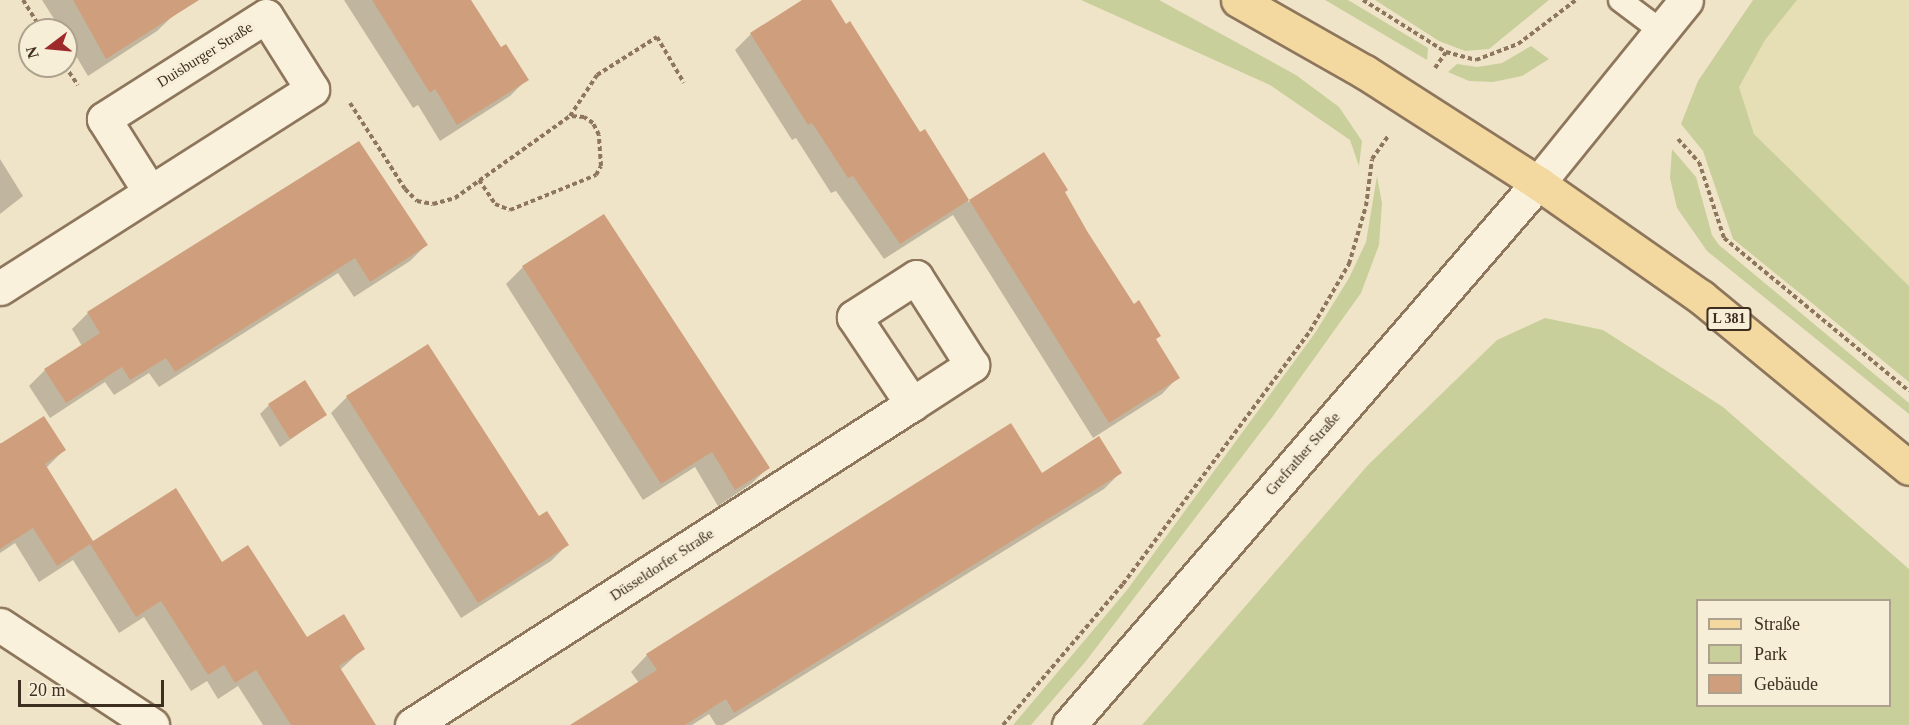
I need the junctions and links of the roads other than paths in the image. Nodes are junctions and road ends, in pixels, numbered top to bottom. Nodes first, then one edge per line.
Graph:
1 (1238, 0) edge
2 (1620, 0) edge
3 (1686, 0) edge
4 (1660, 30) junction
5 (1538, 183) junction
6 (150, 192) junction
7 (0, 288) edge
8 (912, 404) dead end
9 (1909, 468) edge
10 (0, 625) edge
11 (152, 725) edge
12 (411, 725) edge
13 (1070, 725) edge

1 - 5 main road, L 381
2 - 4 lane
3 - 4 street, Grefrather Straße
4 - 5 street, Grefrather Straße
5 - 9 main road, L 381
5 - 13 street, Grefrather Straße
6 - 6 street, Duisburger Straße
6 - 7 street
8 - 12 street, Düsseldorfer Straße
10 - 11 street

